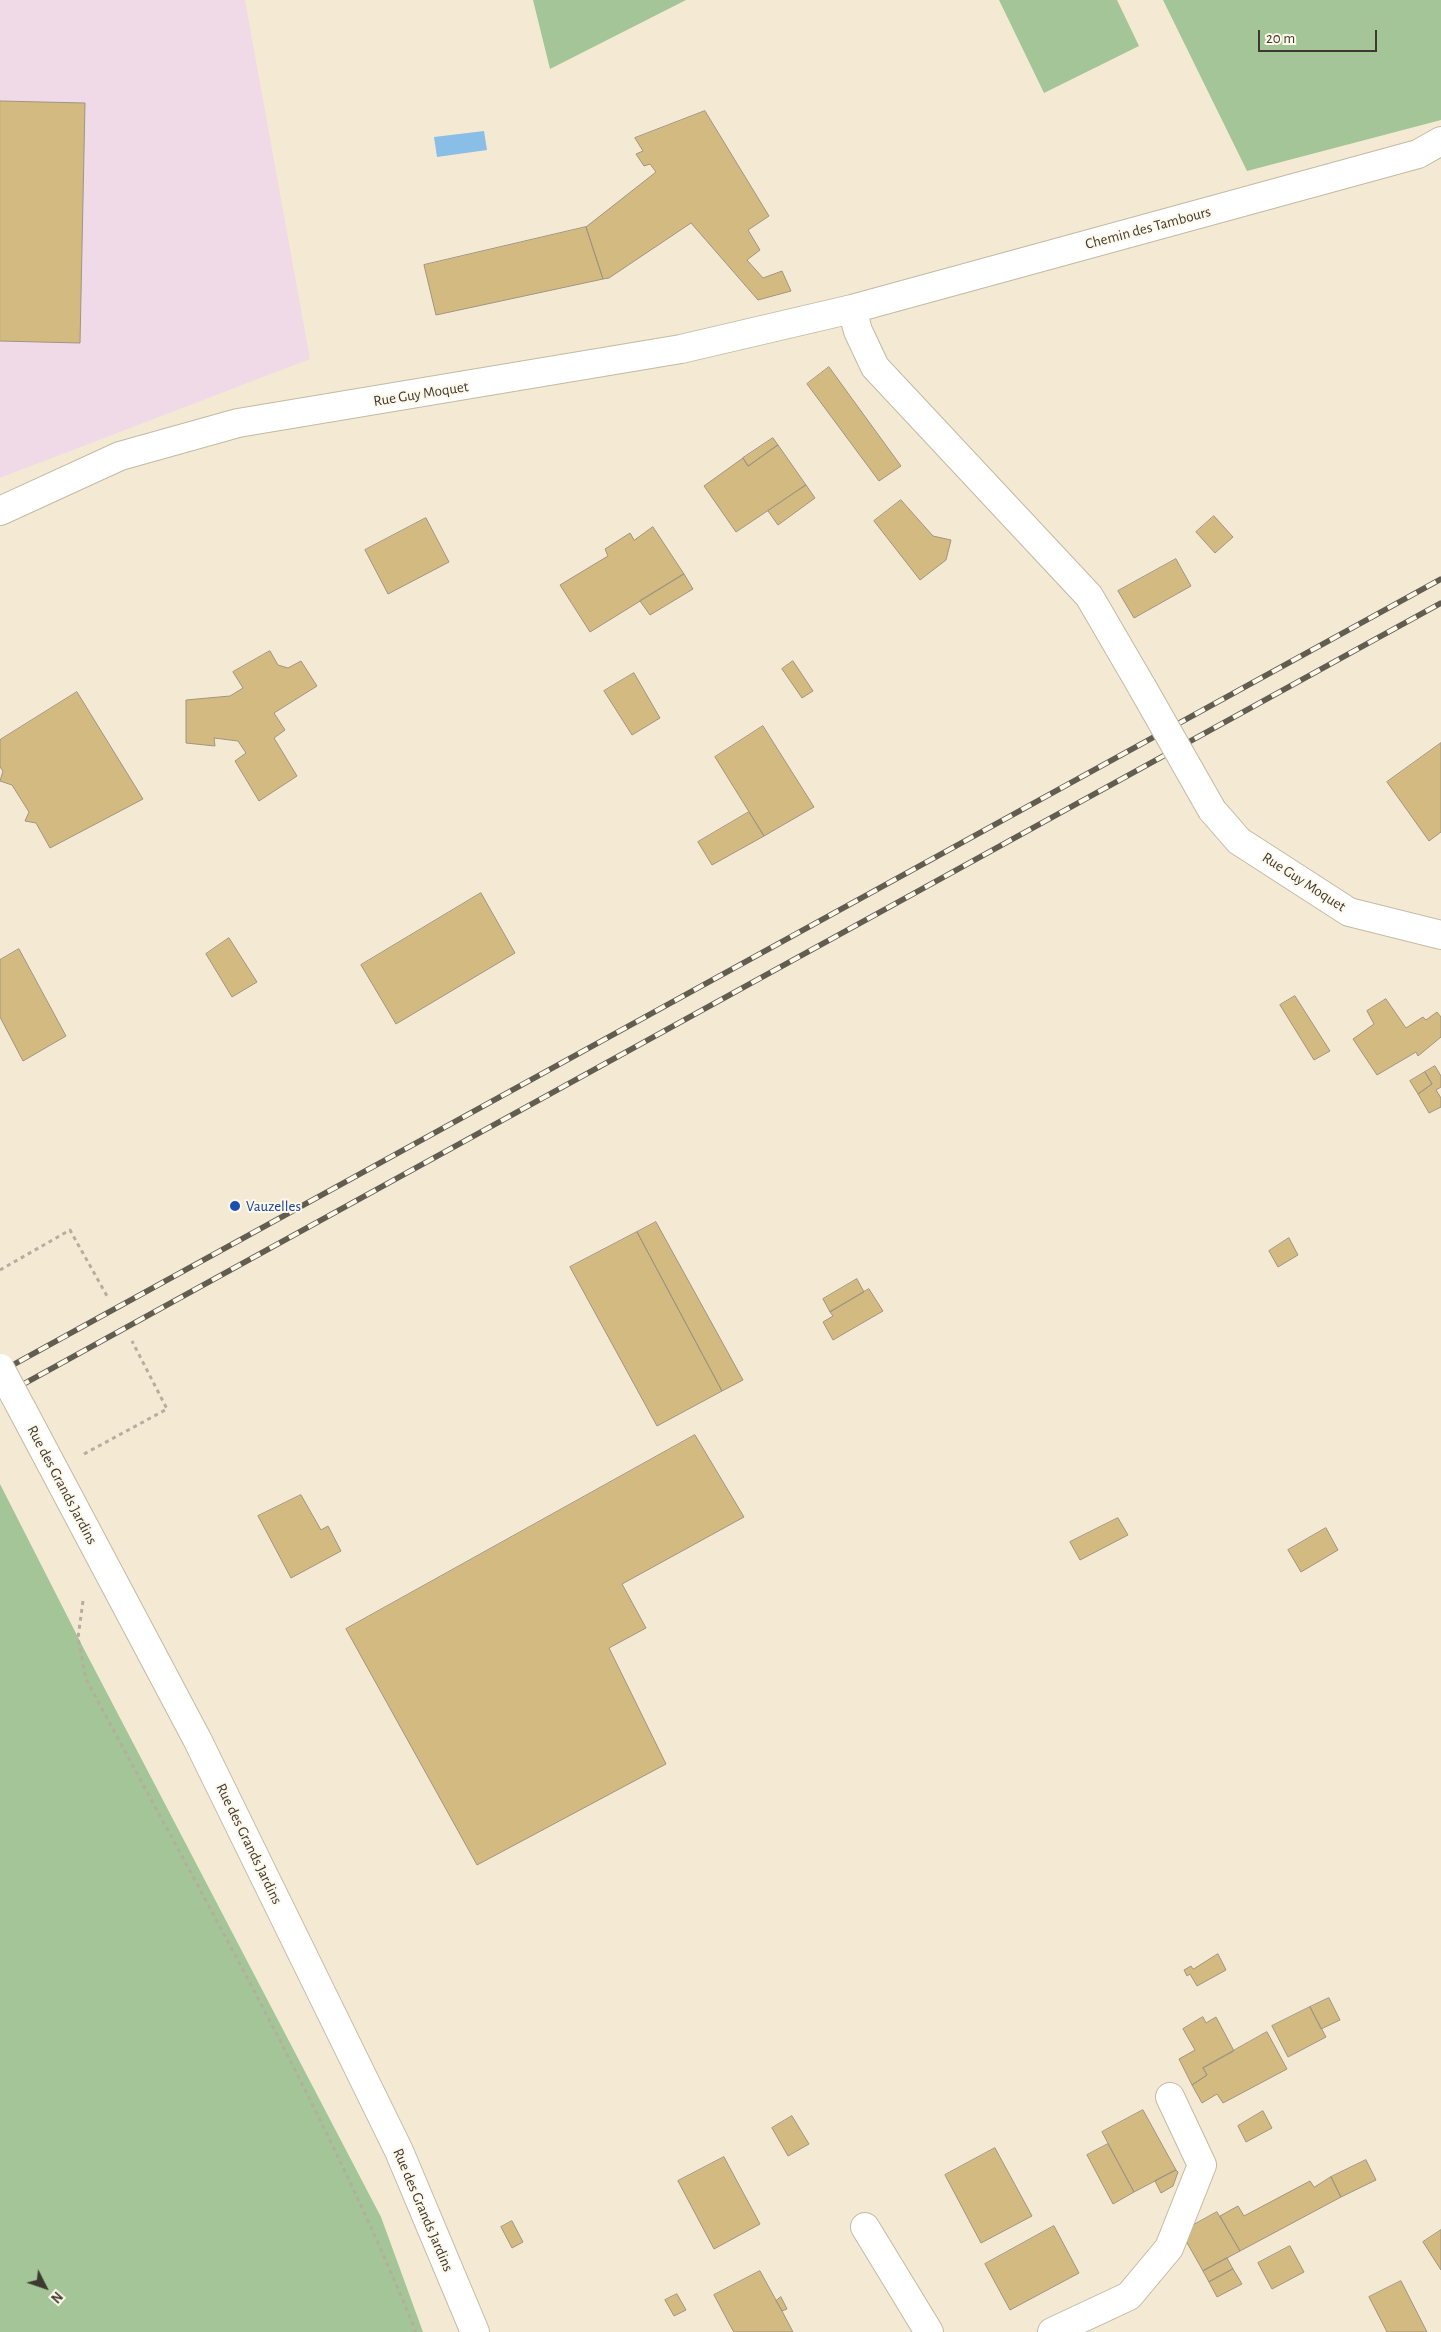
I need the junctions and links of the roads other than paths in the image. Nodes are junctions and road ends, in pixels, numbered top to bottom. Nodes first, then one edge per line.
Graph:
1 (1441, 141) edge
2 (852, 309) junction
3 (0, 511) edge
4 (1441, 935) edge
5 (0, 1368) edge
6 (1170, 2097) dead end
7 (865, 2227) dead end
8 (475, 2332) edge
9 (929, 2332) edge
10 (1052, 2332) edge

1 - 2 street, Chemin des Tambours
2 - 3 street, Rue Guy Moquet
2 - 4 street, Rue Guy Moquet, bridge
5 - 8 street, Rue des Grands Jardins, bridge
6 - 10 street
7 - 9 street

